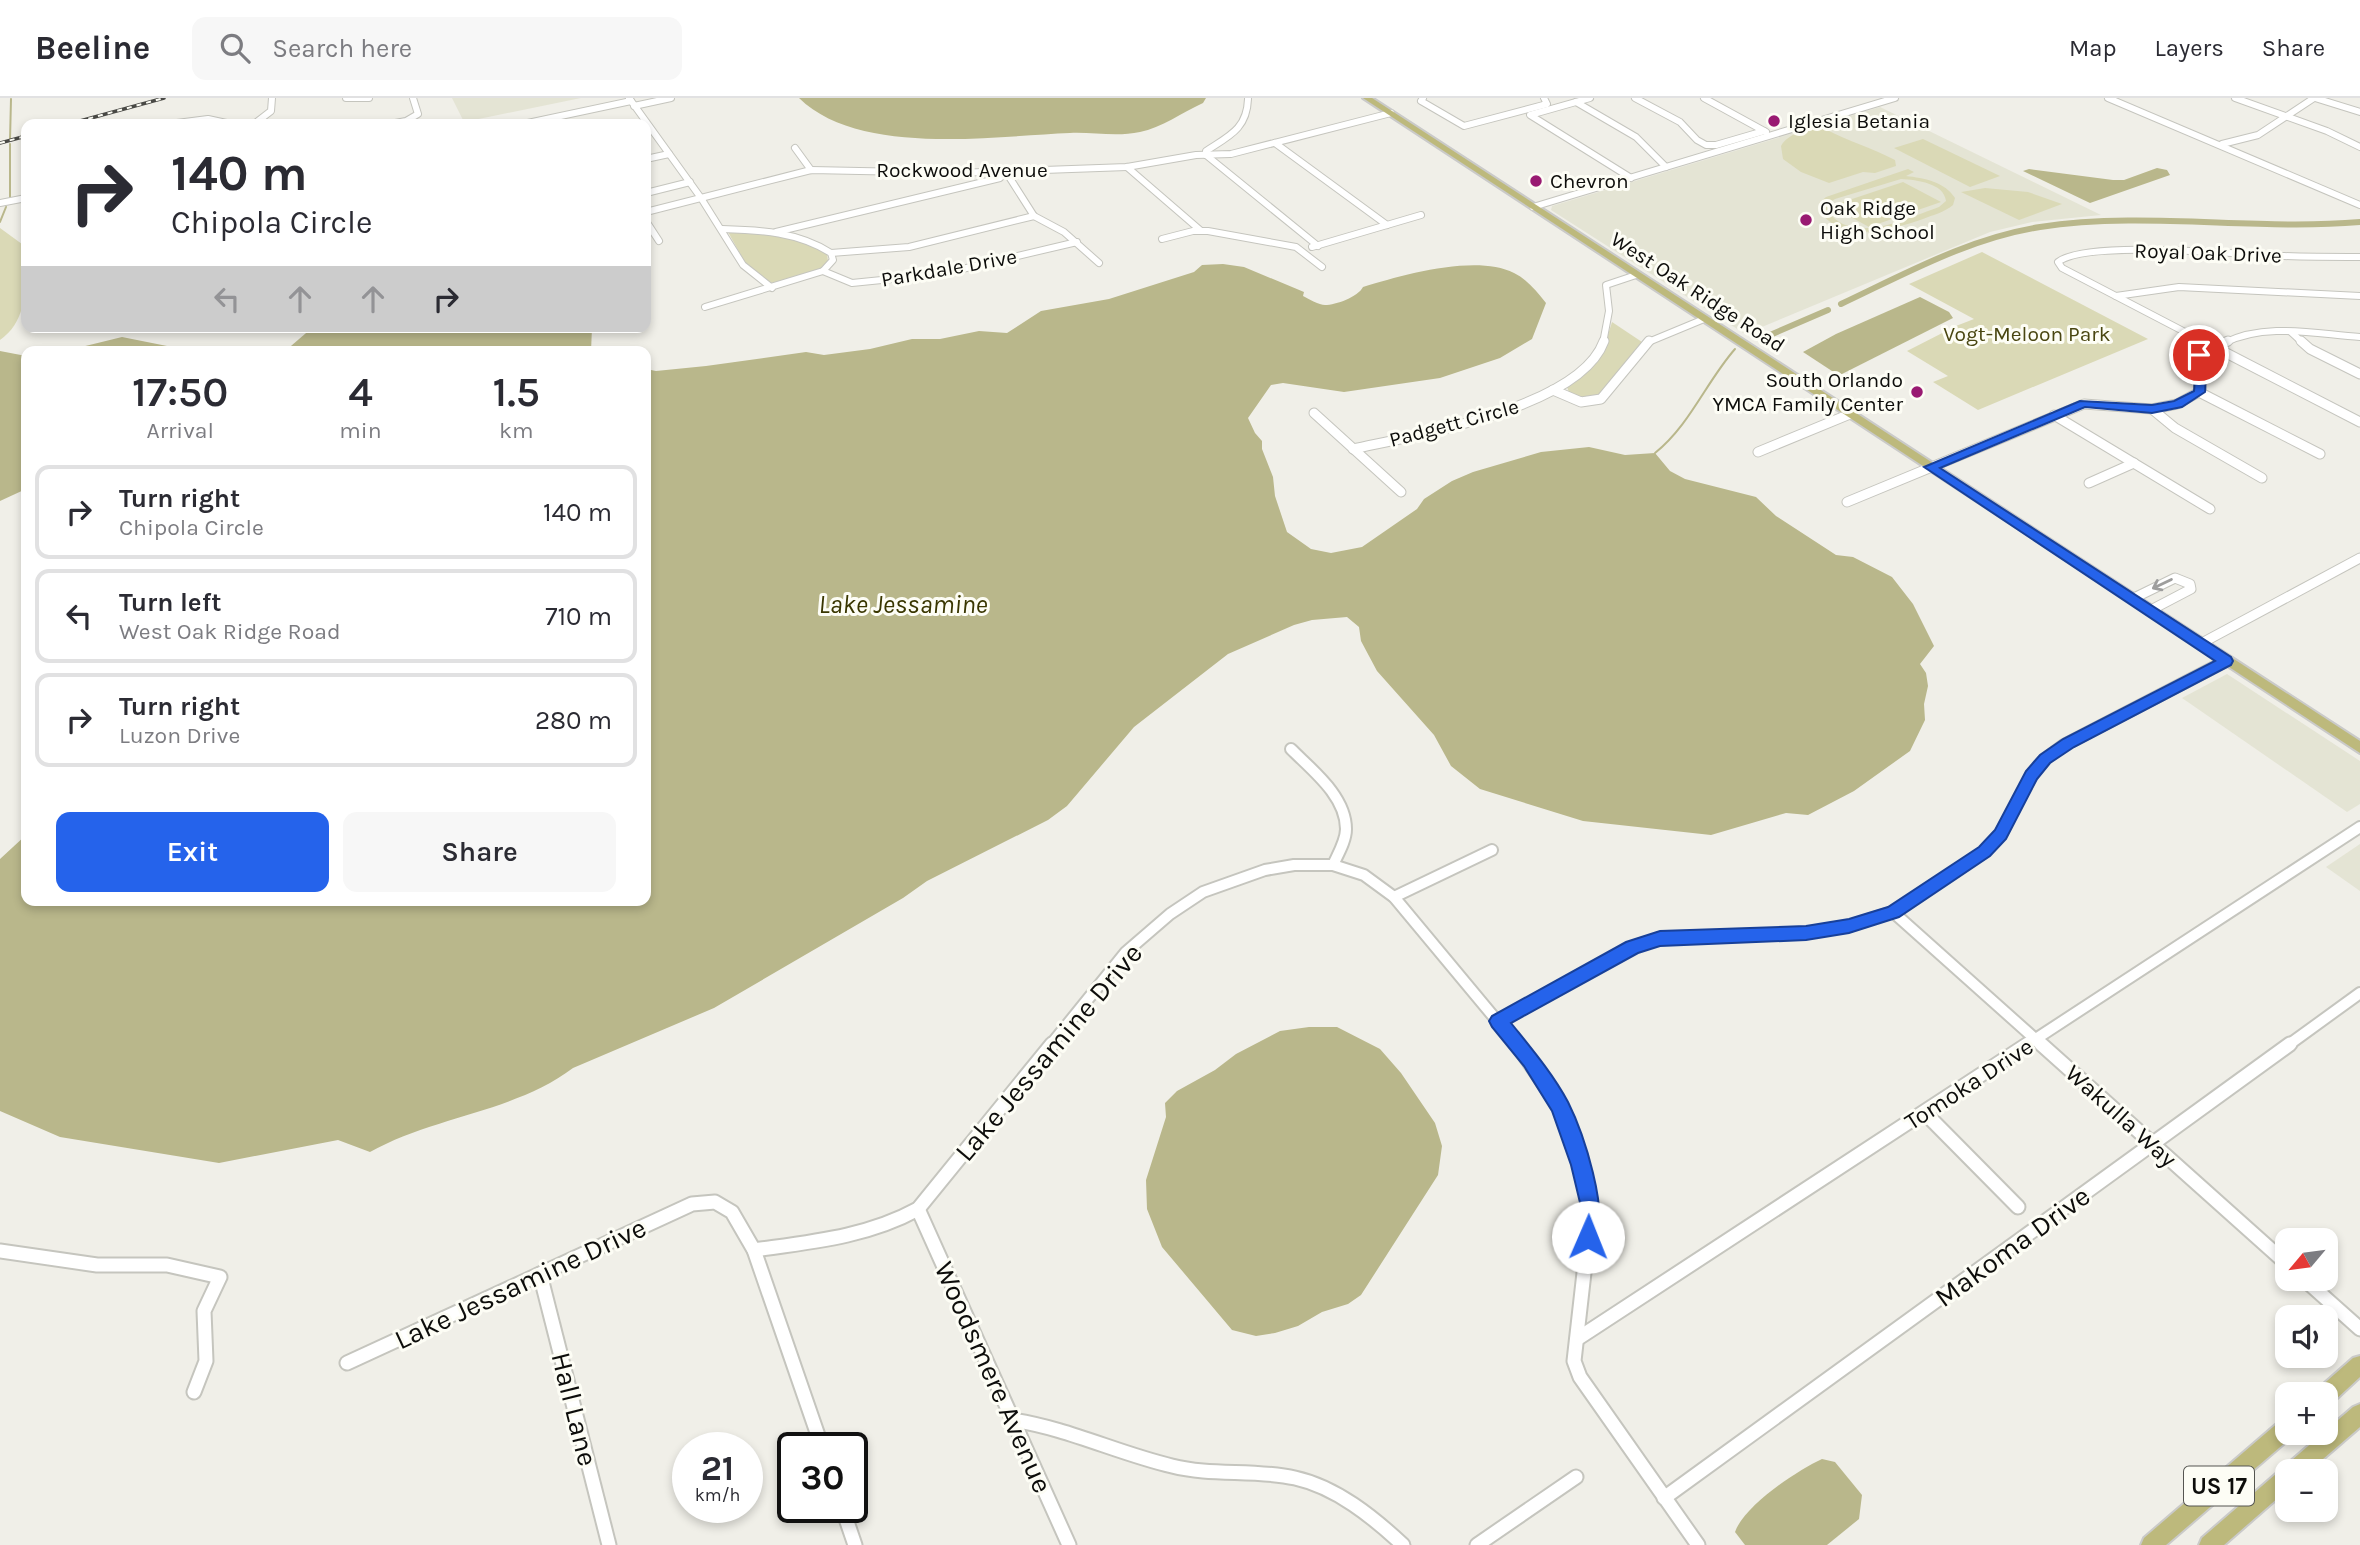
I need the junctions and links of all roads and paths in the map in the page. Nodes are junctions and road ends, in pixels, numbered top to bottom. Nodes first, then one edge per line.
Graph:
1 (272, 98) edge
2 (345, 98) edge
3 (369, 98) edge
4 (413, 98) edge
5 (671, 98) edge
6 (1367, 98) edge
7 (1423, 98) edge
8 (1544, 98) edge
9 (1590, 98) edge
10 (1635, 98) edge
11 (1704, 98) edge
12 (1895, 98) edge
13 (2108, 98) edge
14 (2235, 98) edge
15 (2315, 98) edge
16 (1248, 99) edge
17 (631, 102) edge
18 (1576, 102) junction
19 (2360, 112) edge
20 (1391, 113) junction
21 (2289, 118) junction
22 (261, 119) edge
23 (409, 119) edge
24 (548, 119) edge
25 (643, 119) edge
26 (651, 131) edge
27 (1763, 131) junction
28 (1772, 135) junction
29 (1275, 143) junction
30 (2222, 144) junction
31 (2360, 147) edge
32 (795, 148) dead end
33 (669, 154) junction
34 (1206, 155) junction
35 (651, 158) edge
36 (1127, 167) junction
37 (1666, 167) junction
38 (811, 170) junction
39 (1006, 172) junction
40 (1631, 177) junction
41 (690, 182) junction
42 (651, 191) edge
43 (701, 198) junction
44 (21, 199) edge
45 (0, 204) edge
46 (2360, 205) edge
47 (1533, 207) junction
48 (651, 211) edge
49 (1421, 215) dead end
50 (1034, 216) junction
51 (1387, 225) junction
52 (651, 229) edge
53 (722, 229) junction
54 (1200, 230) junction
55 (776, 232) junction
56 (1162, 239) dead end
57 (659, 241) dead end
58 (1077, 242) junction
59 (1318, 246) junction
60 (1302, 250) junction
61 (831, 253) junction
62 (2360, 257) edge
63 (1099, 263) dead end
64 (1322, 267) dead end
65 (823, 271) junction
66 (1636, 275) junction
67 (772, 288) junction
68 (2116, 296) junction
69 (2360, 296) edge
70 (705, 307) dead end
71 (1704, 319) junction
72 (2291, 332) junction
73 (2360, 337) edge
74 (2214, 346) junction
75 (2360, 374) edge
76 (1553, 390) junction
77 (2199, 392) junction
78 (2152, 409) junction
79 (1314, 413) dead end
80 (1850, 415) junction
81 (2054, 415) junction
82 (2360, 422) edge
83 (1353, 449) junction
84 (1758, 452) dead end
85 (2320, 454) dead end
86 (2134, 463) junction
87 (1931, 467) junction
88 (2262, 478) dead end
89 (2090, 483) dead end
90 (1401, 492) dead end
91 (1847, 502) dead end
92 (2210, 509) dead end
93 (2360, 558) edge
94 (2132, 599) junction
95 (2149, 611) junction
96 (2200, 644) junction
97 (2226, 661) junction
98 (2360, 748) edge
99 (1291, 749) dead end
100 (2360, 827) edge
101 (1492, 850) dead end
102 (1333, 866) junction
103 (1394, 897) junction
104 (1893, 912) junction
105 (2360, 993) edge
106 (1498, 1021) junction
107 (2036, 1040) junction
108 (1925, 1113) junction
109 (2153, 1144) junction
110 (2018, 1207) dead end
111 (918, 1209) junction
112 (754, 1250) junction
113 (0, 1251) edge
114 (2275, 1253) edge
115 (540, 1274) junction
116 (2319, 1292) edge
117 (2360, 1329) edge
118 (1577, 1339) junction
119 (347, 1363) dead end
120 (2360, 1365) edge
121 (2338, 1384) edge
122 (194, 1392) dead end
123 (2360, 1414) edge
124 (1012, 1420) junction
125 (816, 1432) edge
126 (2275, 1438) edge
127 (2308, 1459) edge
128 (1576, 1477) dead end
129 (2275, 1487) edge
130 (1664, 1498) junction
131 (847, 1523) edge
132 (609, 1545) edge
133 (855, 1545) edge
134 (1069, 1545) edge
135 (1403, 1545) edge
136 (1477, 1545) edge
137 (1698, 1545) edge
138 (2151, 1545) edge
139 (2209, 1545) edge

1 - 22 street
2 - 3 street
4 - 23 street
5 - 17 street
6 - 20 main road, West Oak Ridge Road
7 - 8 street
9 - 18 street
10 - 27 street
11 - 27 street
12 - 28 street
13 - 30 street
14 - 21 street
15 - 19 street
15 - 21 street
16 - 34 street
17 - 24 street
17 - 25 street
18 - 37 street
18 - 40 street
20 - 29 street, Rockwood Avenue
20 - 47 main road, West Oak Ridge Road
21 - 30 street
21 - 31 street
26 - 33 street
27 - 28 street
28 - 37 street
29 - 34 street, Rockwood Avenue
29 - 51 street
30 - 46 street
32 - 38 street
33 - 35 street
33 - 41 street
34 - 36 street, Rockwood Avenue
34 - 59 street
36 - 39 street, Rockwood Avenue
36 - 54 street
37 - 40 street
38 - 39 street, Rockwood Avenue
38 - 43 street, Rockwood Avenue
39 - 50 street
39 - 55 street
40 - 47 street
41 - 42 street
41 - 43 street
43 - 48 street, Rockwood Avenue
43 - 53 street
44 - 45 street
47 - 66 main road, West Oak Ridge Road
49 - 51 street
50 - 58 street
50 - 61 street
51 - 59 street
52 - 57 street
53 - 55 street
53 - 67 street
54 - 56 street
54 - 60 street
55 - 61 street
58 - 63 street
58 - 65 street, Parkdale Drive
59 - 60 street
60 - 64 street
61 - 65 street
62 - 68 street, Royal Oak Drive
65 - 67 street
66 - 71 main road, West Oak Ridge Road
66 - 76 street, Padgett Circle
67 - 70 street
68 - 69 street
68 - 74 street
71 - 76 street
71 - 80 main road, West Oak Ridge Road
72 - 73 street
72 - 74 street
72 - 75 street
74 - 77 street
74 - 82 street
76 - 83 street, Padgett Circle
77 - 78 street
77 - 85 street
78 - 81 street
78 - 88 street
79 - 83 street
80 - 84 street
80 - 87 main road, West Oak Ridge Road
81 - 86 street
81 - 87 street
83 - 90 street
86 - 89 street
86 - 92 street
87 - 91 street
87 - 94 main road, West Oak Ridge Road
93 - 96 street
94 - 95 main road, West Oak Ridge Road
95 -> 94 street
95 - 96 main road, West Oak Ridge Road
96 - 97 main road, West Oak Ridge Road
97 - 98 main road, West Oak Ridge Road
97 - 104 street
99 - 102 street
100 - 107 street, Tomoka Drive
101 - 103 street
102 - 103 street, Lake Jessamine Drive
102 - 111 street, Lake Jessamine Drive
103 - 106 street, Lake Jessamine Drive
104 - 106 street
104 - 107 street, Wakulla Way
105 - 109 street, Makoma Drive
106 - 118 street, Lake Jessamine Drive
107 - 108 street, Tomoka Drive
107 - 109 street, Wakulla Way
108 - 110 street
108 - 118 street, Tomoka Drive
109 - 114 street, Wakulla Way
109 - 130 street, Makoma Drive
111 - 112 street, Lake Jessamine Drive
111 - 124 street, Woodsmere Avenue
112 - 115 street, Lake Jessamine Drive
112 - 125 street
113 - 122 street
115 - 119 street, Lake Jessamine Drive
115 - 132 street, Hall Lane
116 - 117 street
118 - 130 street, Lake Jessamine Drive
120 - 121 main road
123 - 127 main road
124 - 134 street, Woodsmere Avenue
124 - 135 street
126 - 138 main road, US 17
128 - 136 street
129 - 139 main road, US 17
130 - 137 street, Lake Jessamine Drive
131 - 133 street

